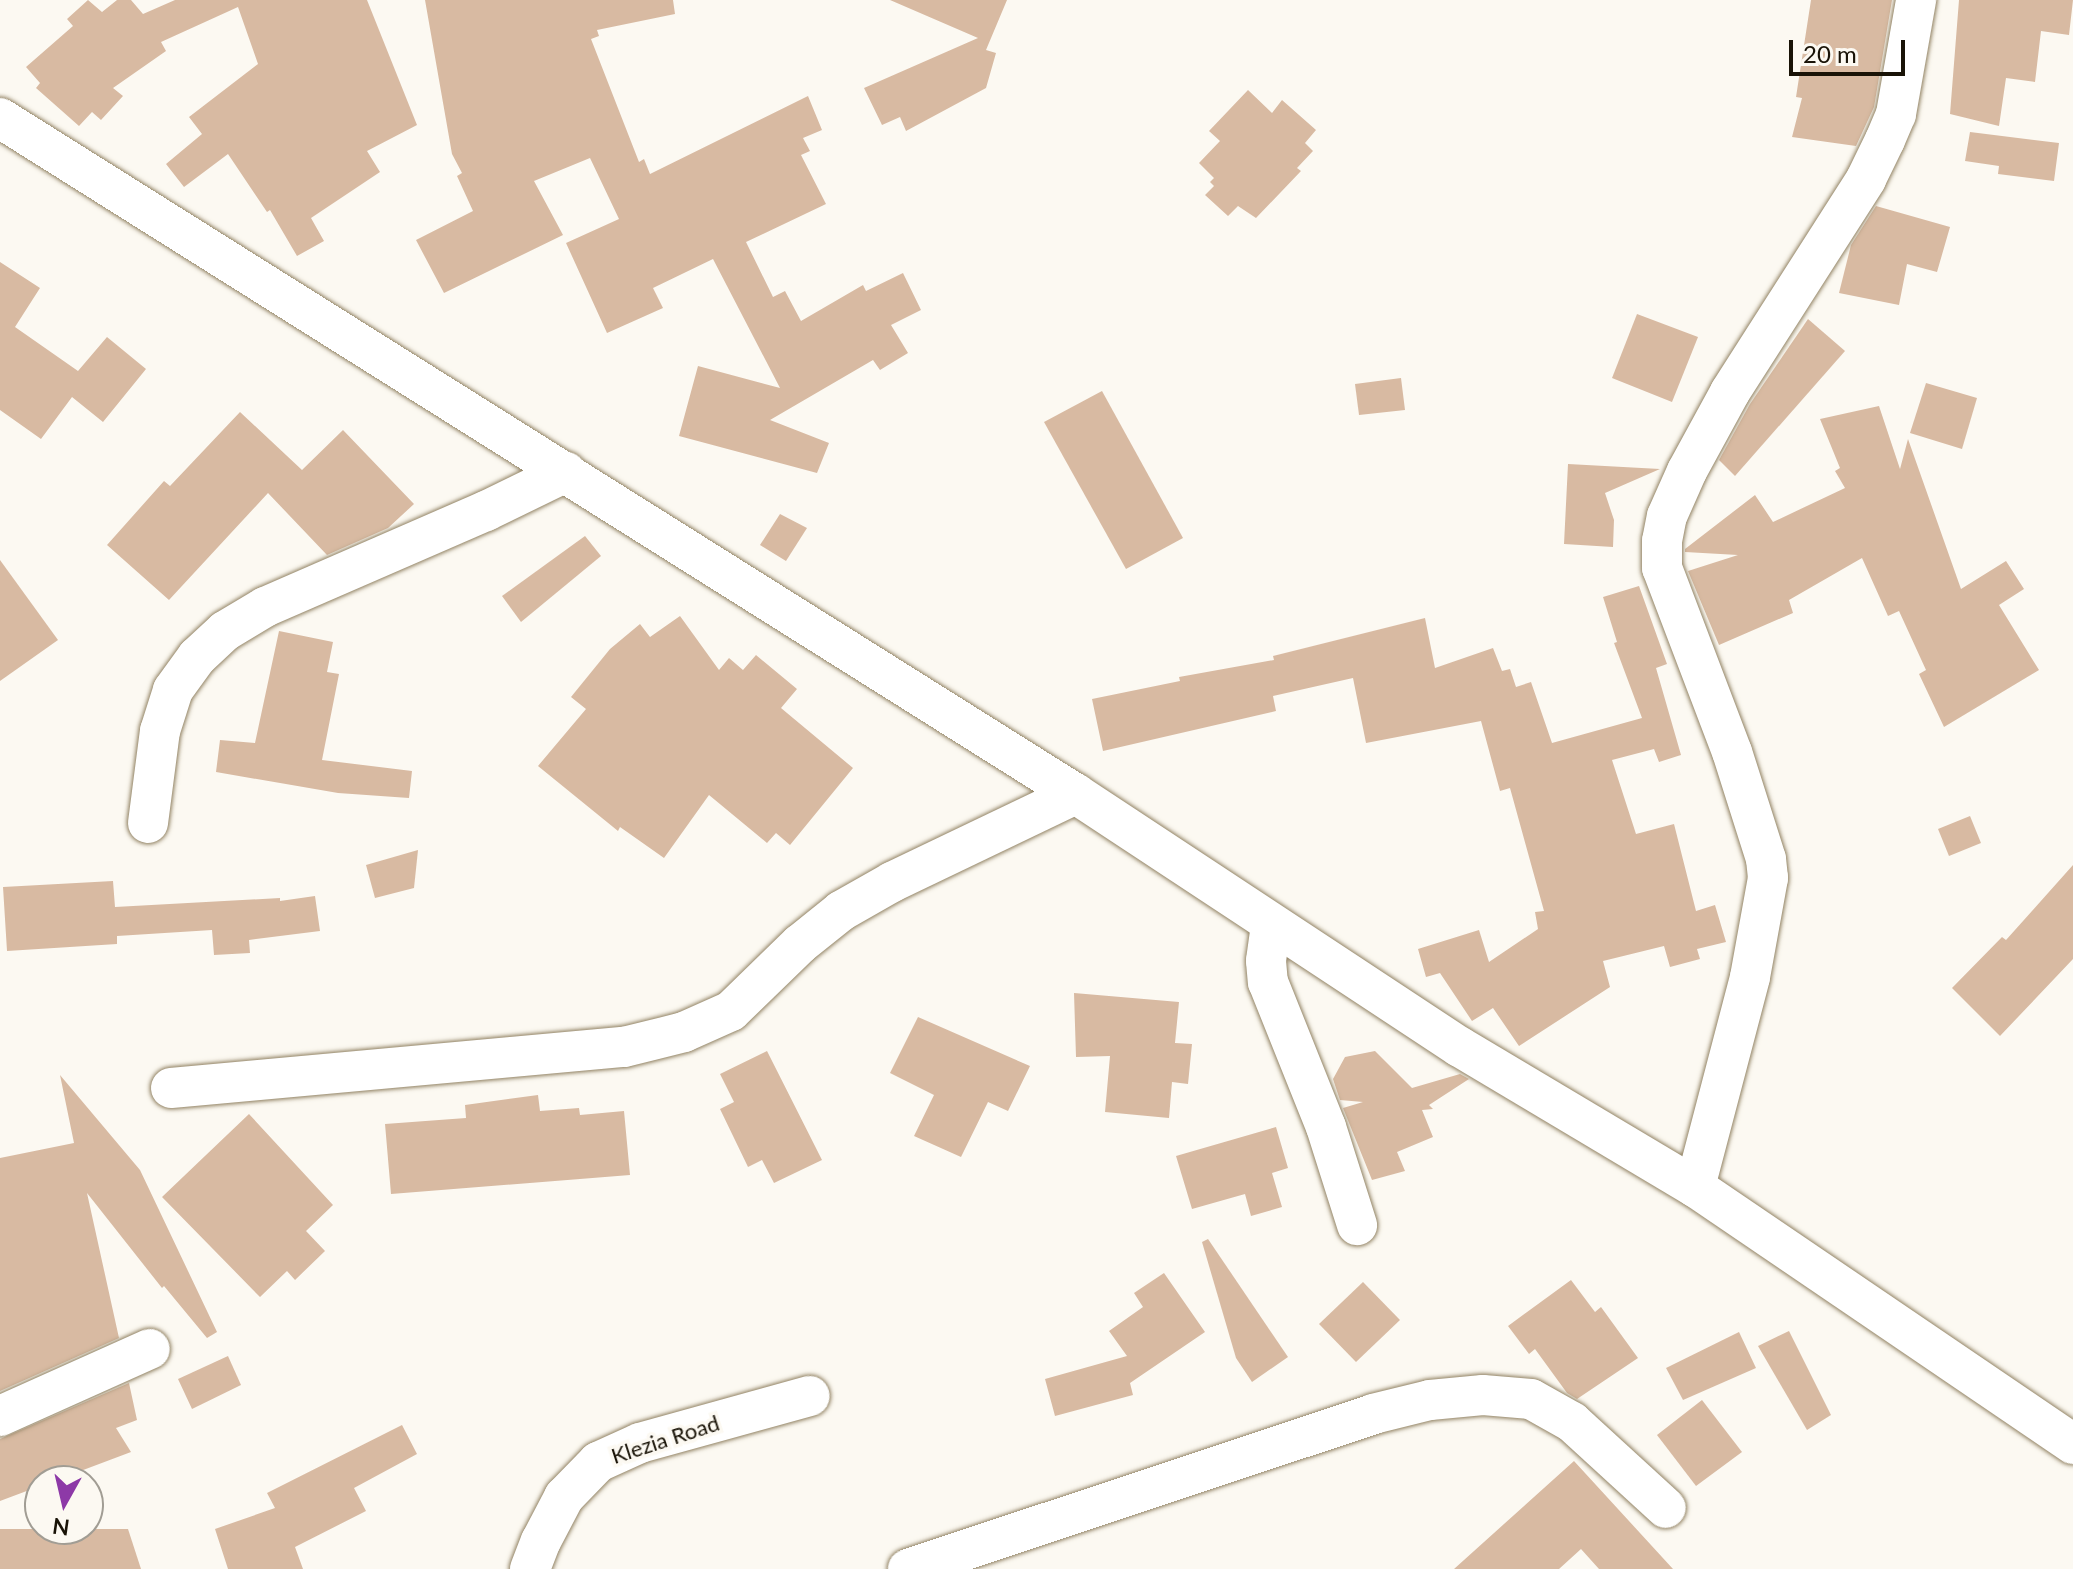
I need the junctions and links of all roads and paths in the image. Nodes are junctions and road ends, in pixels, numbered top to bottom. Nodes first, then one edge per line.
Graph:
1 (1916, 0) edge
2 (0, 118) edge
3 (566, 472) junction
4 (1076, 794) junction
5 (148, 823) dead end
6 (1271, 925) junction
7 (171, 1088) dead end
8 (1695, 1187) junction
9 (1357, 1225) dead end
10 (150, 1349) dead end
11 (810, 1396) dead end
12 (0, 1416) edge
13 (2073, 1444) edge
14 (1666, 1508) dead end
15 (530, 1569) edge
16 (908, 1569) edge

1 - 8 street
2 - 3 street
3 - 4 street
3 - 5 street
4 - 6 street
4 - 7 street
6 - 8 street
6 - 9 street
8 - 13 street
10 - 12 street
11 - 15 street, Klezia Road
14 - 16 street

